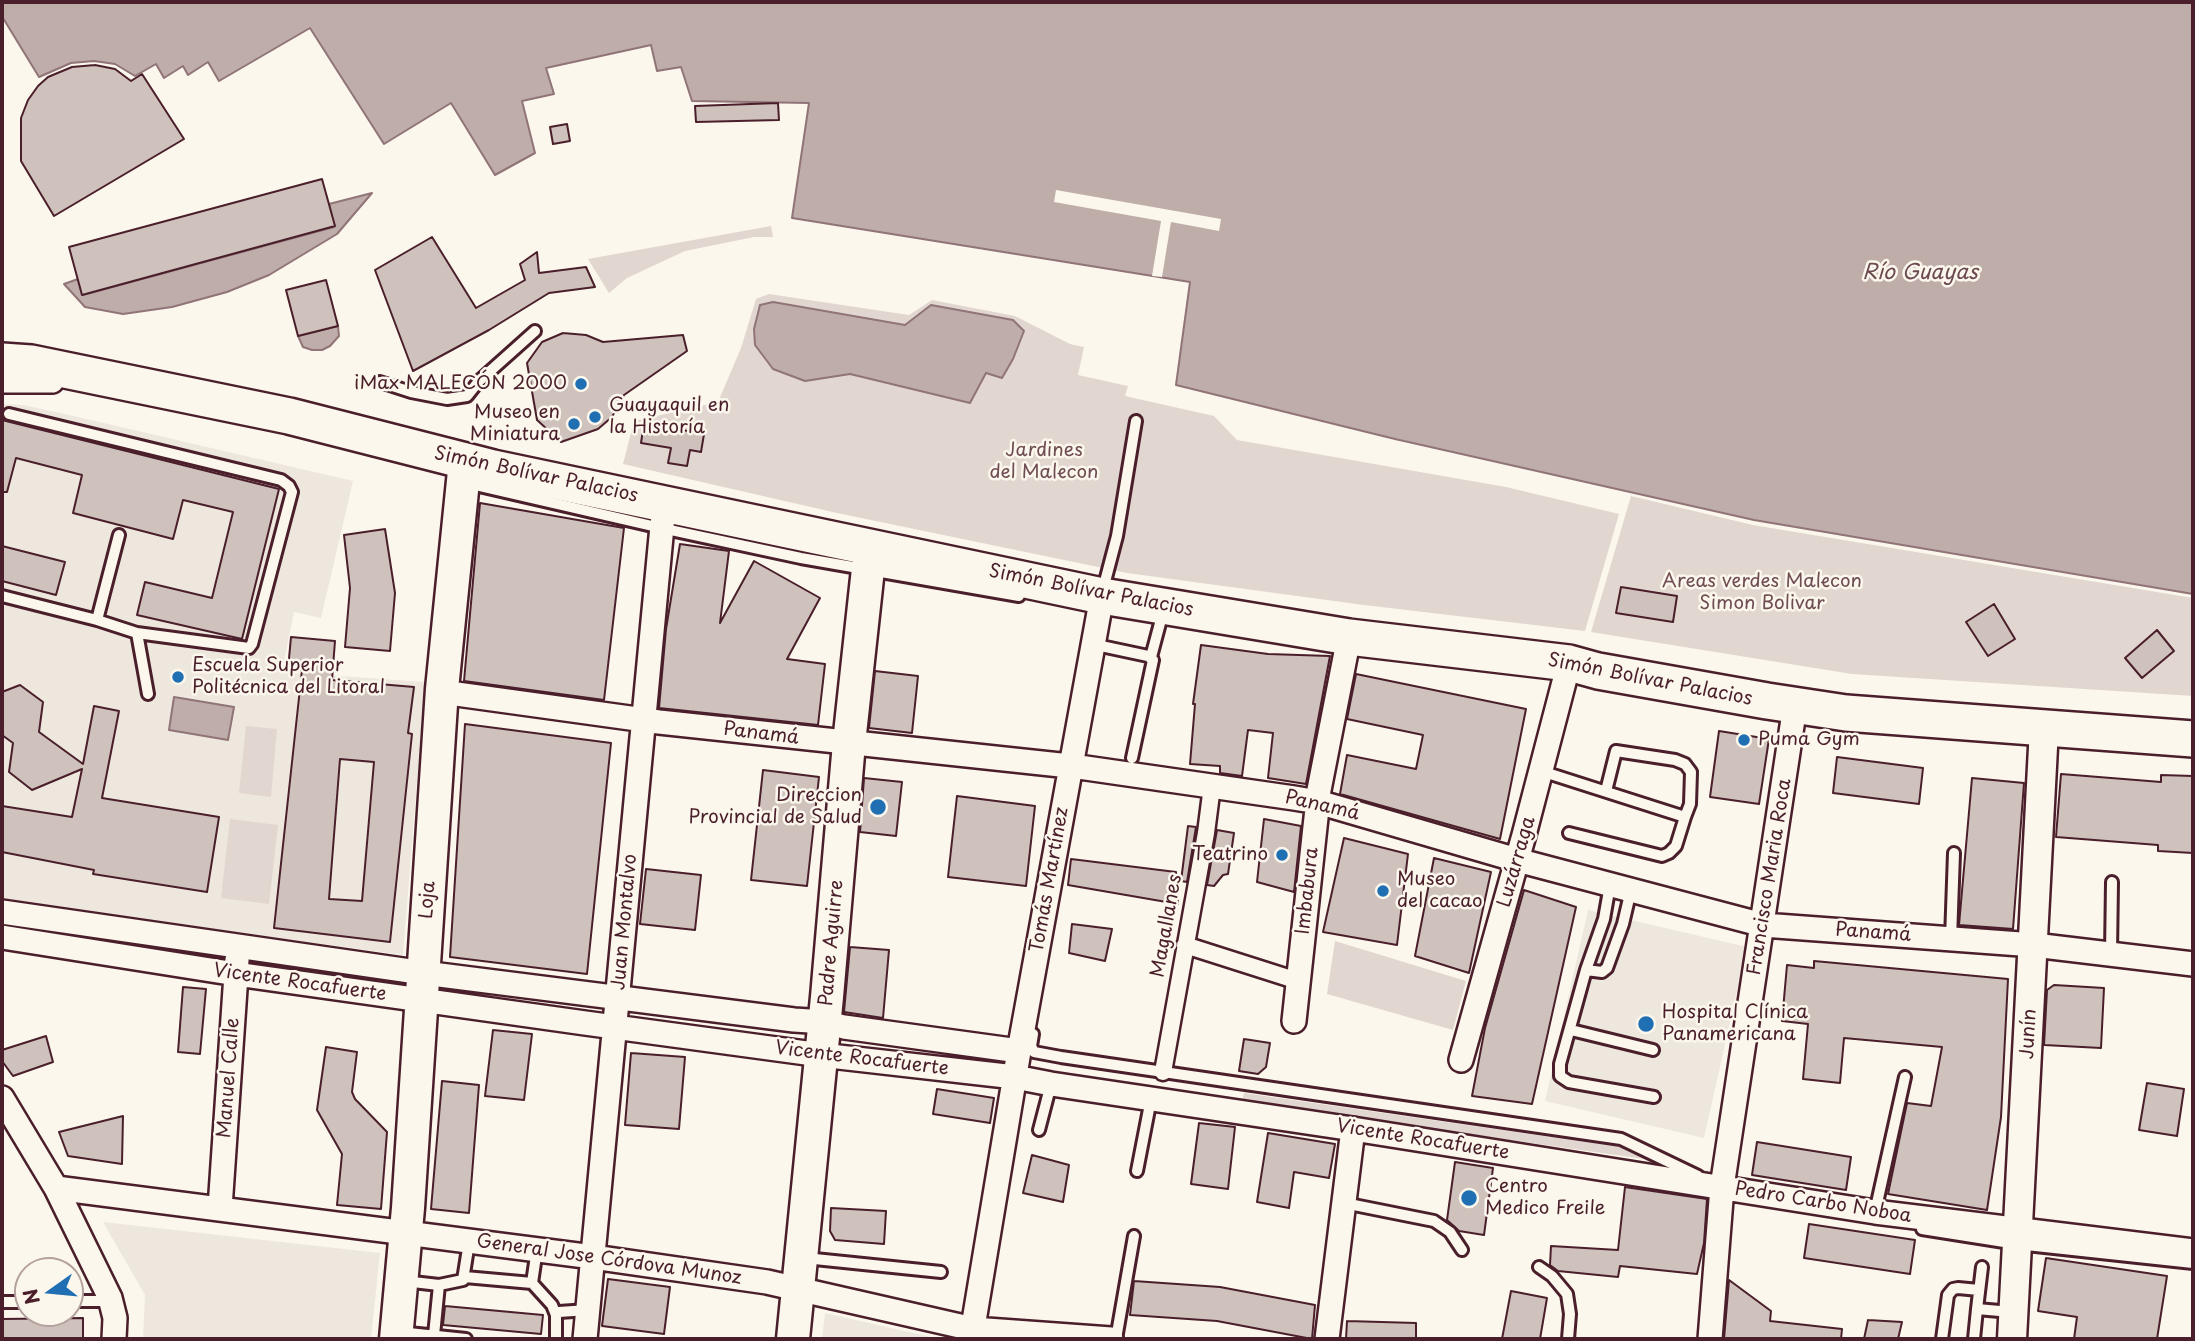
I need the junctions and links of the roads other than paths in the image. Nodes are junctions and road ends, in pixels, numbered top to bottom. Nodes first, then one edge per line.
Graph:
1 (535, 331) dead end
2 (2, 361) edge
3 (2, 381) edge
4 (118, 381) junction
5 (380, 382) dead end
6 (9, 414) dead end
7 (1136, 421) dead end
8 (465, 461) junction
9 (663, 517) junction
10 (119, 535) dead end
11 (870, 558) junction
12 (2, 596) edge
13 (1036, 599) dead end
14 (1095, 605) junction
15 (1164, 606) junction
16 (97, 620) junction
17 (138, 632) junction
18 (1349, 637) junction
19 (1101, 646) junction
20 (1151, 657) junction
21 (1569, 663) junction
22 (439, 683) junction
23 (148, 694) dead end
24 (1795, 706) junction
25 (644, 720) junction
26 (2044, 728) junction
27 (2193, 739) edge
28 (849, 743) junction
29 (1132, 758) dead end
30 (1074, 767) junction
31 (1541, 771) junction
32 (1212, 786) junction
33 (1606, 791) junction
34 (1318, 803) junction
35 (1685, 817) junction
36 (1569, 834) dead end
37 (1954, 853) dead end
38 (1517, 860) junction
39 (2112, 882) dead end
40 (1620, 888) junction
41 (2, 912) edge
42 (52, 919) junction
43 (1763, 925) junction
44 (6, 937) edge
45 (1951, 939) junction
46 (1185, 945) junction
47 (2035, 945) junction
48 (238, 947) junction
49 (2111, 954) junction
50 (2193, 964) edge
51 (1586, 970) junction
52 (236, 974) junction
53 (1298, 981) junction
54 (422, 987) junction
55 (618, 997) junction
56 (1294, 1021) dead end
57 (825, 1022) junction
58 (615, 1027) junction
59 (1571, 1030) junction
60 (1653, 1050) dead end
61 (1019, 1051) junction
62 (821, 1055) junction
63 (1461, 1060) dead end
64 (1163, 1072) junction
65 (1015, 1077) junction
66 (1905, 1077) dead end
67 (1051, 1084) junction
68 (1654, 1097) dead end
69 (2, 1098) edge
70 (1151, 1099) junction
71 (1353, 1129) junction
72 (1039, 1130) dead end
73 (1137, 1171) dead end
74 (1722, 1187) junction
75 (56, 1188) junction
76 (104, 1194) junction
77 (1344, 1203) junction
78 (220, 1208) junction
79 (1875, 1212) junction
80 (72, 1219) junction
81 (406, 1233) junction
82 (1134, 1236) dead end
83 (2017, 1237) junction
84 (469, 1242) junction
85 (537, 1250) junction
86 (1462, 1250) dead end
87 (2193, 1251) edge
88 (593, 1256) junction
89 (2193, 1263) edge
90 (1982, 1266) dead end
91 (1539, 1267) dead end
92 (800, 1272) junction
93 (941, 1272) dead end
94 (465, 1277) junction
95 (402, 1281) junction
96 (532, 1283) junction
97 (439, 1285) junction
98 (1979, 1290) junction
99 (84, 1301) edge
100 (111, 1301) junction
101 (1977, 1308) junction
102 (588, 1310) junction
103 (556, 1315) junction
104 (2013, 1326) edge
105 (972, 1334) edge
106 (396, 1335) edge
107 (434, 1335) junction
108 (114, 1339) edge
109 (466, 1339) edge
110 (556, 1339) edge
111 (585, 1339) edge
112 (793, 1339) edge
113 (1113, 1339) edge
114 (1328, 1339) edge
115 (1568, 1339) edge
116 (1710, 1339) edge
117 (1942, 1339) edge
118 (1974, 1339) edge

1 - 5 lane
2 - 4 main road, Simón Bolívar Palacios
3 - 4 street
4 - 8 main road, Simón Bolívar Palacios
6 - 17 lane
7 - 14 lane, Tomás Martínez
8 - 9 main road, Simón Bolívar Palacios
8 - 22 main road, Loja
9 - 11 main road, Simón Bolívar Palacios
9 - 25 street, Juan Montalvo
10 - 16 lane
11 - 13 lane
11 - 14 main road, Simón Bolívar Palacios
11 - 28 main road, Padre Aguirre
12 - 16 lane
14 - 15 main road, Simón Bolívar Palacios
14 - 19 lane
14 - 30 street, Tomás Martínez
15 - 18 main road, Simón Bolívar Palacios
15 - 20 lane
16 - 17 lane
17 - 23 lane
18 - 21 main road, Simón Bolívar Palacios
18 - 34 street, Imbabura
19 - 20 lane
19 - 30 lane
20 - 29 lane
21 - 24 main road, Simón Bolívar Palacios
21 - 31 street, Luzárraga
22 - 25 street, Panamá
22 - 54 main road, Loja
24 - 26 main road, Simón Bolívar Palacios
24 - 43 street, Francisco Maria Roca
25 - 28 street, Panamá
25 - 55 street, Juan Montalvo
26 - 27 main road, Simón Bolívar Palacios
26 - 47 street, Junín
28 - 30 street, Panamá
28 - 57 main road, Padre Aguirre
30 - 32 street, Panamá
30 - 61 street, Tomás Martínez
30 - 64 lane
31 - 33 lane
31 - 38 street, Luzárraga
32 - 34 street, Panamá
32 - 46 street, Magallanes
33 - 35 lane
33 - 35 lane
34 - 38 street, Panamá
34 - 53 street, Imbabura
35 - 36 lane
37 - 45 lane
38 - 40 street, Panamá
38 - 63 street, Luzárraga
39 - 49 lane
40 - 43 street, Panamá
40 - 51 lane
40 - 51 lane
41 - 42 street, Vicente Rocafuerte
42 - 44 street
42 - 48 street, Vicente Rocafuerte
43 - 45 street, Panamá
43 - 74 street, Francisco Maria Roca
44 - 52 street, Vicente Rocafuerte
45 - 47 street, Panamá
46 - 53 street
46 - 64 street, Magallanes
47 - 49 street, Panamá
47 - 83 street, Junín
48 - 52 street, Manuel Calle
48 - 54 street, Vicente Rocafuerte
49 - 50 street, Panamá
51 - 59 lane
52 - 54 street, Vicente Rocafuerte
52 - 78 street, Manuel Calle
53 - 56 street, Imbabura
54 - 55 street, Vicente Rocafuerte
54 - 58 street, Vicente Rocafuerte
54 - 81 main road, Loja
55 - 57 street, Vicente Rocafuerte
55 - 58 street, Juan Montalvo
57 - 61 street, Vicente Rocafuerte
57 - 62 main road, Padre Aguirre
58 - 62 street, Vicente Rocafuerte
58 - 88 street, Juan Montalvo
59 - 60 lane
59 - 68 lane
61 - 65 street, Tomás Martínez
62 - 65 street, Vicente Rocafuerte
62 - 92 main road, Padre Aguirre
64 - 74 lane
65 - 67 street, Vicente Rocafuerte
65 - 105 street, Tomás Martínez
66 - 79 lane
67 - 70 street, Vicente Rocafuerte
67 - 72 lane
69 - 75 street
70 - 71 street, Vicente Rocafuerte
70 - 73 lane
71 - 74 street, Vicente Rocafuerte
71 - 77 street
74 - 79 street, Pedro Carbo Noboa
74 - 83 lane, Pedro Carbo Noboa
74 - 116 street, Francisco Maria Roca
75 - 76 street, General Jose Córdova Munoz
75 - 80 street
76 - 78 street, General Jose Córdova Munoz
76 - 80 street
77 - 86 lane
77 - 114 street
78 - 81 street, General Jose Córdova Munoz
79 - 83 street, Pedro Carbo Noboa
80 - 100 street
81 - 84 street, General Jose Córdova Munoz
81 - 95 main road, Loja
82 - 113 lane
83 - 87 street, Pedro Carbo Noboa
83 - 89 lane, Pedro Carbo Noboa
83 - 104 street, Junín
84 - 85 street, General Jose Córdova Munoz
84 - 94 lane
85 - 88 street, General Jose Córdova Munoz
85 - 96 lane
88 - 92 street, General Jose Córdova Munoz
88 - 102 street, Juan Montalvo
90 - 98 lane
91 - 115 lane
92 - 93 lane
92 - 105 street, General Jose Córdova Munoz
92 - 112 main road, Padre Aguirre
94 - 96 lane
94 - 97 lane
95 - 97 lane
95 - 106 main road, Loja
96 - 103 lane
97 - 107 lane
98 - 101 lane
98 - 117 lane
99 - 100 lane
100 - 108 street
101 - 104 lane
101 - 118 lane
102 - 103 lane
102 - 111 street, Juan Montalvo
103 - 110 lane
105 - 113 street, General Jose Córdova Munoz
106 - 107 lane
107 - 109 lane

